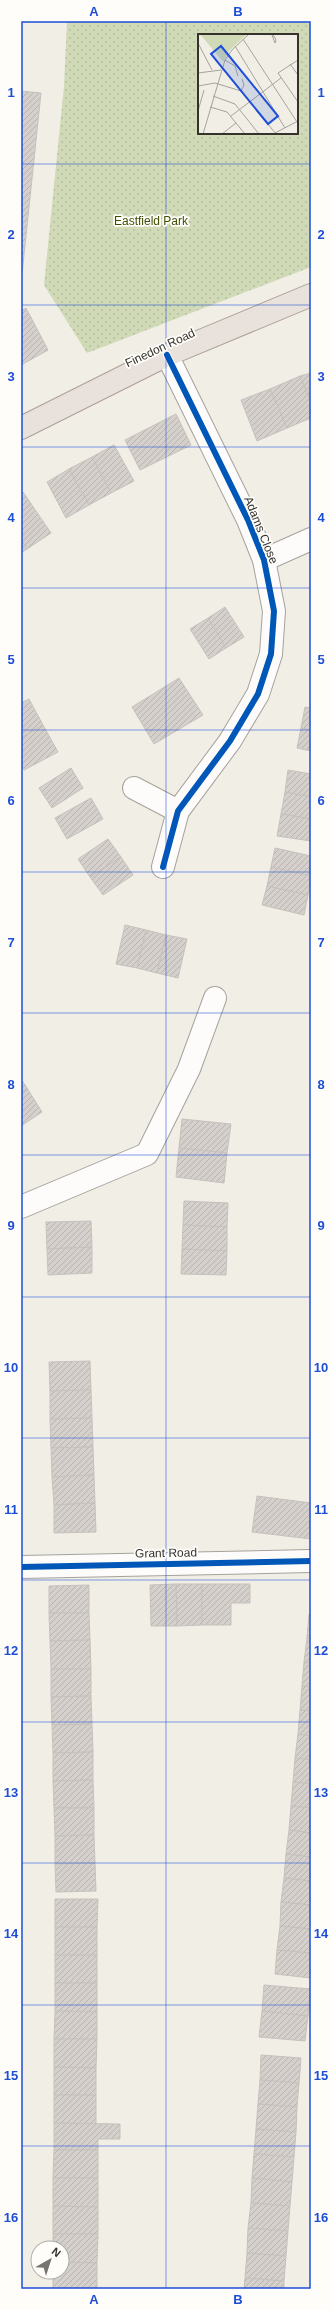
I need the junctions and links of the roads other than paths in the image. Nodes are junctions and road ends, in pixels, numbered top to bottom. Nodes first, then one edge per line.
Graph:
1 (311, 295) edge
2 (167, 355) junction
3 (21, 428) edge
4 (311, 539) edge
5 (264, 560) junction
6 (134, 788) dead end
7 (178, 811) junction
8 (163, 867) dead end
9 (216, 998) dead end
10 (21, 1207) edge
11 (311, 1561) edge
12 (21, 1567) edge

1 - 2 main road, Finedon Road
2 - 3 main road, Finedon Road
2 - 5 street, Adams Close
4 - 5 street
5 - 7 street, Adams Close
6 - 7 street
7 - 8 street, Adams Close
9 - 10 street
11 - 12 street, Grant Road

